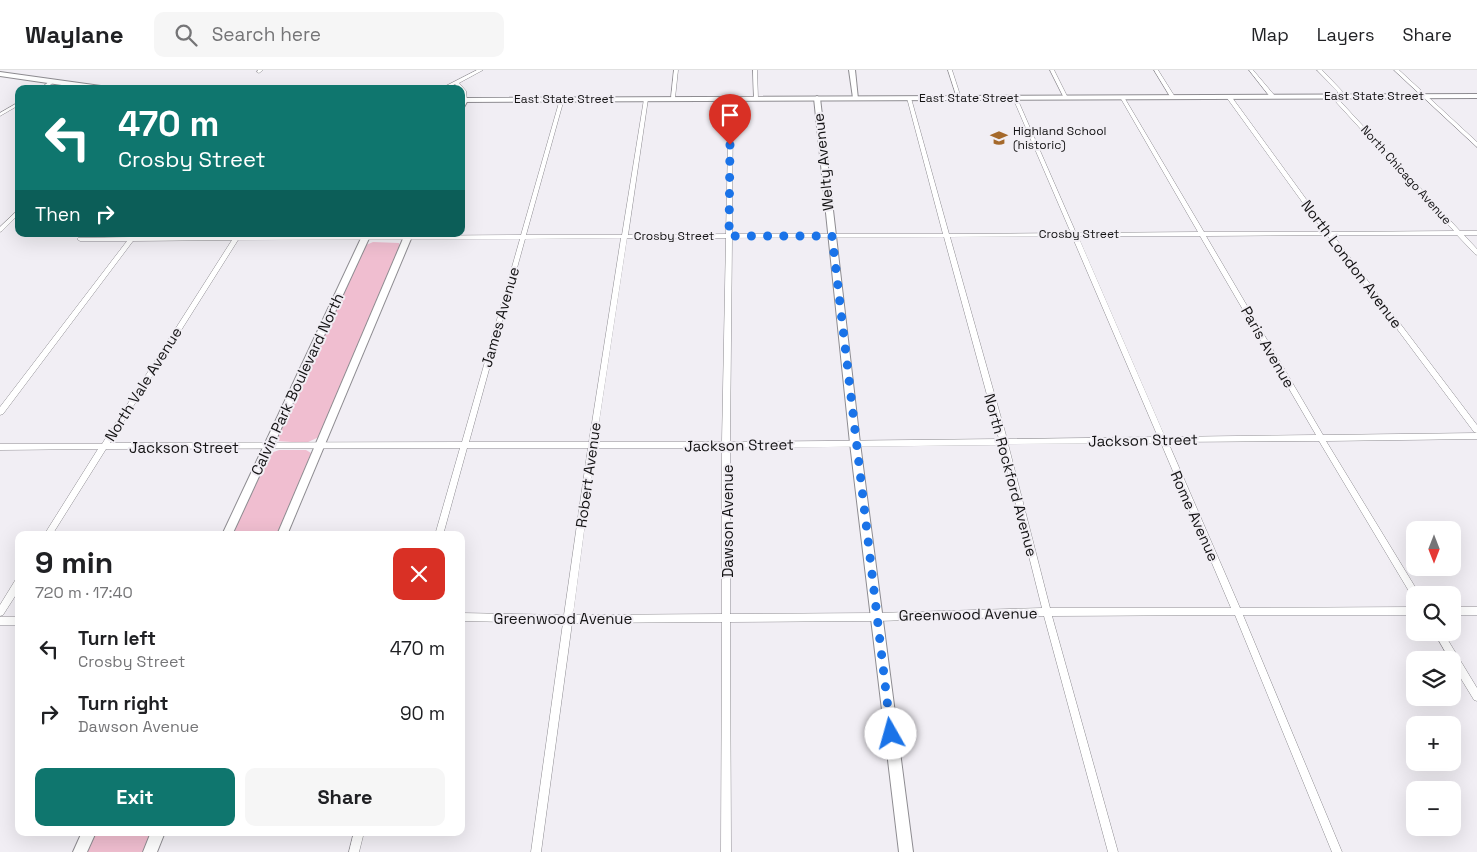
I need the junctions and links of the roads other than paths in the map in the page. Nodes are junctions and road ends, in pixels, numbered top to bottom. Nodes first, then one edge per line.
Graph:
1 (481, 70) edge
2 (676, 70) edge
3 (755, 70) edge
4 (852, 70) edge
5 (950, 70) edge
6 (1052, 70) edge
7 (1156, 70) edge
8 (1251, 70) edge
9 (1319, 70) edge
10 (1396, 70) edge
11 (0, 74) edge
12 (53, 81) junction
13 (456, 82) junction
14 (48, 85) edge
15 (80, 85) edge
16 (450, 85) edge
17 (459, 85) edge
18 (1340, 96) junction
19 (1424, 96) junction
20 (1477, 96) edge
21 (1122, 97) junction
22 (1174, 97) junction
23 (1229, 97) junction
24 (1273, 97) junction
25 (673, 98) junction
26 (756, 98) junction
27 (816, 98) junction
28 (856, 98) junction
29 (909, 98) junction
30 (959, 98) junction
31 (1015, 98) junction
32 (1066, 98) junction
33 (562, 99) junction
34 (646, 99) junction
35 (731, 99) junction
36 (465, 103) edge
37 (15, 106) edge
38 (0, 115) edge
39 (1477, 145) edge
40 (15, 215) edge
41 (0, 230) edge
42 (1202, 233) junction
43 (1328, 233) junction
44 (1458, 233) junction
45 (1477, 233) edge
46 (946, 235) junction
47 (1073, 235) junction
48 (465, 236) edge
49 (624, 236) junction
50 (729, 236) junction
51 (832, 236) junction
52 (116, 237) edge
53 (133, 237) edge
54 (237, 237) edge
55 (366, 237) edge
56 (408, 237) edge
57 (522, 237) junction
58 (80, 239) dead end
59 (1477, 253) edge
60 (0, 412) edge
61 (1477, 430) edge
62 (1477, 436) edge
63 (1321, 438) junction
64 (1162, 439) junction
65 (855, 443) junction
66 (1004, 443) junction
67 (320, 445) junction
68 (464, 445) junction
69 (726, 445) junction
70 (269, 446) junction
71 (592, 446) junction
72 (0, 447) edge
73 (103, 447) junction
74 (50, 531) edge
75 (229, 531) edge
76 (284, 531) edge
77 (440, 531) edge
78 (1411, 586) edge
79 (15, 588) edge
80 (1406, 611) edge
81 (1461, 611) edge
82 (1477, 611) edge
83 (0, 612) edge
84 (1047, 612) junction
85 (1238, 613) junction
86 (727, 616) junction
87 (877, 617) junction
88 (465, 618) edge
89 (568, 619) junction
90 (0, 621) edge
91 (15, 621) edge
92 (1443, 641) edge
93 (1477, 697) edge
94 (87, 836) edge
95 (156, 836) edge
96 (358, 836) edge
97 (80, 852) edge
98 (150, 852) edge
99 (354, 852) edge
100 (536, 852) edge
101 (726, 852) edge
102 (906, 852) edge
103 (1113, 852) edge
104 (1337, 852) edge

1 - 13 street
2 - 25 street
3 - 26 street
4 - 28 street
5 - 30 street
6 - 32 street
7 - 22 street
8 - 24 street
9 - 18 street
10 - 19 street
11 - 12 main road
12 - 14 street
12 - 15 main road
13 - 16 street
13 - 17 street
18 - 19 main road, East State Street
18 - 24 main road, East State Street
18 - 44 street, North Chicago Avenue
19 - 20 main road, East State Street
19 - 39 street
21 - 22 main road, East State Street
21 - 32 main road, East State Street
21 - 42 street, Paris Avenue
22 - 23 main road, East State Street
23 - 24 main road, East State Street
23 - 43 street, North London Avenue
25 - 34 main road, East State Street
25 - 35 main road, East State Street
26 - 27 main road, East State Street
26 - 35 main road, East State Street
27 - 28 main road, East State Street
27 - 51 street, Welty Avenue
28 - 29 main road, East State Street
29 - 30 main road, East State Street
29 - 46 street, North Rockford Avenue
30 - 31 main road, East State Street
31 - 32 main road, East State Street
31 - 47 street, Rome Avenue
33 - 34 main road, East State Street
33 - 36 main road, East State Street
33 - 57 street, James Avenue
34 - 49 street, Robert Avenue
35 - 50 street, Dawson Avenue
37 - 38 street
40 - 41 street
42 - 43 street, Crosby Street
42 - 47 street, Crosby Street
42 - 63 street, Paris Avenue
43 - 44 street, Crosby Street
43 - 61 street, North London Avenue
44 - 45 street, Crosby Street
44 - 59 street, North Chicago Avenue
46 - 47 street, Crosby Street
46 - 51 street, Crosby Street
46 - 66 street, North Rockford Avenue
47 - 64 street, Rome Avenue
48 - 57 street, Crosby Street
49 - 50 street, Crosby Street
49 - 57 street, Crosby Street
49 - 71 street, Robert Avenue
50 - 51 street, Crosby Street
50 - 69 street, Dawson Avenue
51 - 65 street, Welty Avenue
52 - 58 street, Crosby Street
53 - 60 street
54 - 73 street, North Vale Avenue
55 - 70 street, Calvin Park Boulevard North
56 - 67 street
57 - 68 street, James Avenue
62 - 63 street, Jackson Street
63 - 64 street, Jackson Street
63 - 78 street, Paris Avenue
64 - 66 street, Jackson Street
64 - 85 street, Rome Avenue
65 - 66 street, Jackson Street
65 - 69 street, Jackson Street
65 - 87 street, Welty Avenue
66 - 84 street, North Rockford Avenue
67 - 68 street, Jackson Street
67 - 70 street, Jackson Street
67 - 76 street
68 - 71 street, Jackson Street
68 - 77 street, James Avenue
69 - 71 street, Jackson Street
69 - 86 street, Dawson Avenue
70 - 73 street, Jackson Street
70 - 75 street, Calvin Park Boulevard North
71 - 89 street, Robert Avenue
72 - 73 street, Jackson Street
73 - 74 street, North Vale Avenue
79 - 83 street
80 - 85 street, Greenwood Avenue
81 - 82 street
84 - 85 street, Greenwood Avenue
84 - 87 street, Greenwood Avenue
84 - 103 street, North Rockford Avenue
85 - 104 street, Rome Avenue
86 - 87 street, Greenwood Avenue
86 - 89 street, Greenwood Avenue
86 - 101 street, Dawson Avenue
87 - 102 street, Welty Avenue
88 - 89 street, Greenwood Avenue
89 - 100 street, Robert Avenue
90 - 91 street
92 - 93 street
94 - 97 street
95 - 98 street
96 - 99 street

